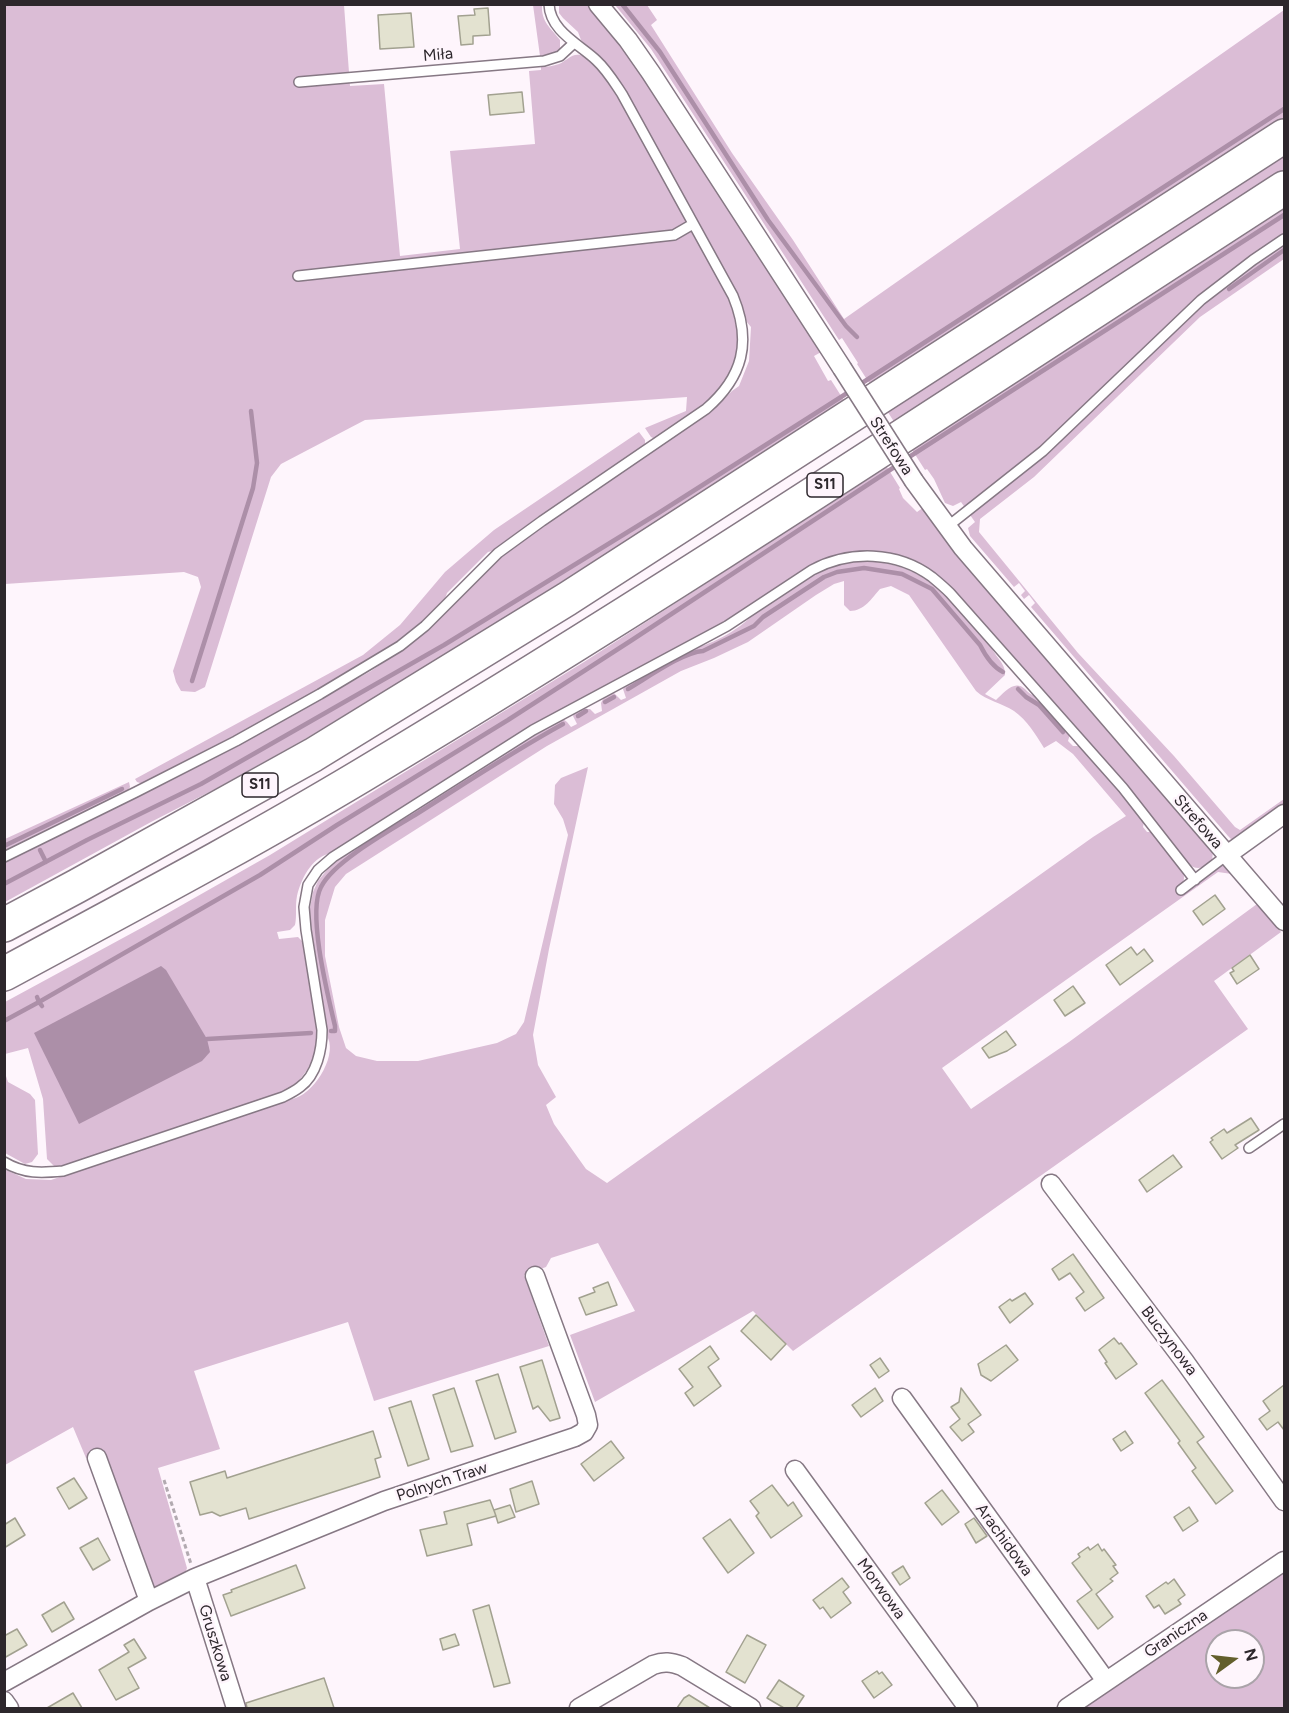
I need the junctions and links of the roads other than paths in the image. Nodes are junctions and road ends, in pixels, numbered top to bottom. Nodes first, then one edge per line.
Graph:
1 (549, 4) edge
2 (598, 4) edge
3 (574, 43) junction
4 (299, 82) dead end
5 (1284, 136) edge
6 (1284, 188) edge
7 (693, 224) junction
8 (1284, 239) edge
9 (298, 276) dead end
10 (947, 527) junction
11 (1284, 814) edge
12 (1227, 855) junction
13 (4, 857) edge
14 (1195, 880) junction
15 (1181, 890) dead end
16 (1284, 921) edge
17 (4, 925) edge
18 (4, 974) edge
19 (1284, 1124) edge
20 (1249, 1148) dead end
21 (4, 1162) edge
22 (1051, 1184) dead end
23 (535, 1276) dead end
24 (902, 1398) dead end
25 (97, 1458) dead end
26 (795, 1470) dead end
27 (1284, 1501) edge
28 (1284, 1561) edge
29 (195, 1578) junction
30 (149, 1601) junction
31 (1106, 1681) junction
32 (4, 1682) edge
33 (4, 1701) edge
34 (9, 1708) edge
35 (236, 1708) edge
36 (579, 1708) edge
37 (751, 1708) edge
38 (968, 1708) edge
39 (1067, 1708) edge

1 - 3 lane
2 - 10 street, Strefowa, bridge
3 - 4 lane, Miła
3 - 7 lane
5 - 17 highway, S11
6 - 18 highway, S11
7 - 9 lane
7 - 13 lane
8 - 10 lane
10 - 12 street, Strefowa
11 - 12 street
12 - 14 lane
12 - 16 street, Strefowa
14 - 15 lane
14 - 21 lane
19 - 20 lane
22 - 27 street, Buczynowa
23 - 29 street, Polnych Traw
24 - 31 street, Arachidowa
25 - 30 street
26 - 38 street, Morwowa
28 - 31 street, Graniczna
29 - 30 street, Polnych Traw
29 - 35 street, Gruszkowa
30 - 32 street, Polnych Traw
31 - 39 street, Graniczna
33 - 34 street
36 - 37 street

